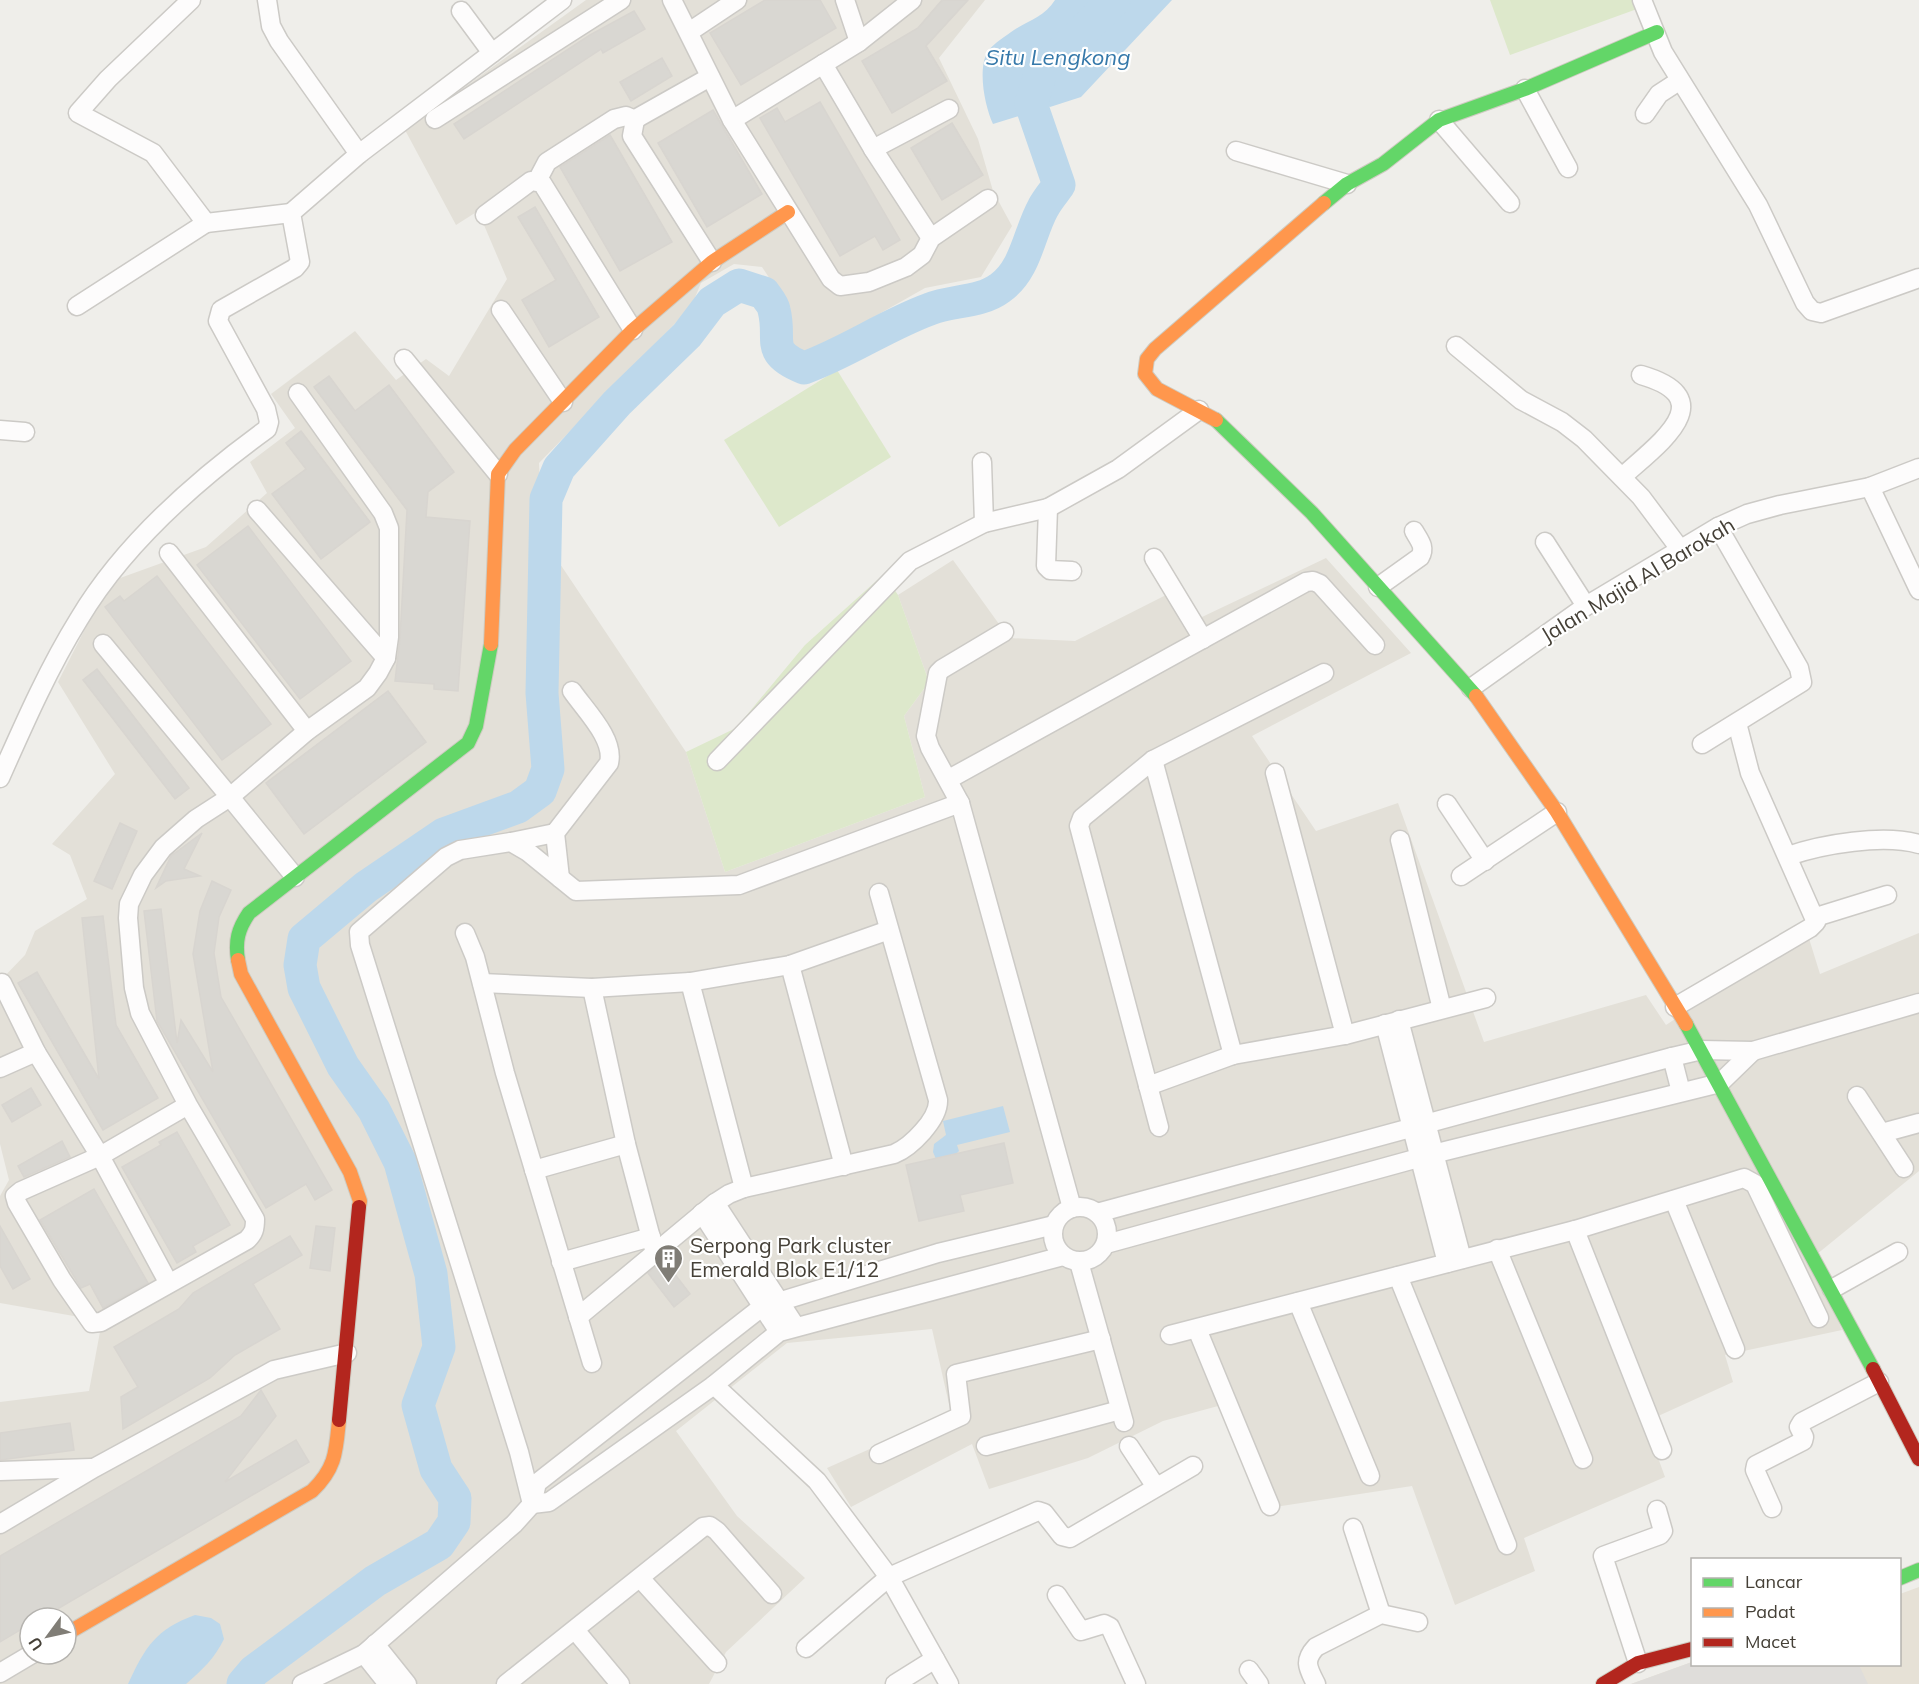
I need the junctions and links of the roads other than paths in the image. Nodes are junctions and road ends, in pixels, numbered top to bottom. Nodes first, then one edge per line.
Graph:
1 (190, 0) edge
2 (267, 0) edge
3 (562, 0) edge
4 (621, 0) edge
5 (672, 0) edge
6 (737, 0) edge
7 (845, 0) edge
8 (912, 0) edge
9 (1642, 0) edge
10 (461, 11) dead end
11 (689, 32) junction
12 (1657, 32) junction
13 (859, 42) junction
14 (492, 52) junction
15 (823, 64) junction
16 (710, 77) junction
17 (1679, 81) junction
18 (1525, 89) junction
19 (949, 109) dead end
20 (1645, 114) dead end
21 (435, 119) dead end
22 (635, 120) junction
23 (732, 120) junction
24 (1439, 120) junction
25 (873, 149) junction
26 (1236, 151) dead end
27 (359, 154) junction
28 (1568, 168) dead end
29 (537, 181) junction
30 (1347, 184) junction
31 (988, 200) dead end
32 (1510, 203) dead end
33 (788, 212) junction
34 (291, 213) junction
35 (485, 215) dead end
36 (206, 223) junction
37 (931, 238) junction
38 (712, 262) junction
39 (1919, 278) edge
40 (77, 306) dead end
41 (501, 310) dead end
42 (633, 330) junction
43 (1456, 346) dead end
44 (404, 358) dead end
45 (1641, 375) dead end
46 (298, 393) dead end
47 (563, 402) junction
48 (1198, 411) junction
49 (0, 430) edge
50 (25, 432) dead end
51 (982, 462) dead end
52 (1919, 468) edge
53 (498, 474) junction
54 (1622, 477) junction
55 (1870, 487) junction
56 (1048, 508) junction
57 (257, 510) dead end
58 (984, 523) junction
59 (1718, 527) junction
60 (1414, 531) dead end
61 (1545, 542) dead end
62 (1680, 549) junction
63 (168, 553) dead end
64 (1154, 558) dead end
65 (1072, 571) dead end
66 (1378, 587) junction
67 (1919, 590) edge
68 (1586, 606) junction
69 (1004, 632) dead end
70 (1203, 639) junction
71 (103, 644) dead end
72 (1375, 645) dead end
73 (386, 658) junction
74 (1324, 673) dead end
75 (1471, 688) junction
76 (572, 691) dead end
77 (1737, 723) junction
78 (307, 731) junction
79 (1702, 744) dead end
80 (1154, 760) junction
81 (717, 761) dead end
82 (1275, 773) dead end
83 (0, 778) edge
84 (949, 779) junction
85 (230, 797) junction
86 (960, 803) junction
87 (1447, 804) dead end
88 (1557, 812) junction
89 (555, 833) junction
90 (1400, 840) dead end
91 (511, 842) junction
92 (1919, 844) edge
93 (1788, 856) junction
94 (1485, 861) junction
95 (1461, 876) dead end
96 (295, 877) junction
97 (560, 878) junction
98 (879, 893) dead end
99 (1887, 895) dead end
100 (1816, 917) junction
101 (889, 930) junction
102 (465, 933) dead end
103 (790, 965) junction
104 (690, 982) junction
105 (2, 983) dead end
106 (482, 984) junction
107 (592, 988) junction
108 (1486, 998) dead end
109 (1919, 1003) edge
110 (1675, 1006) junction
111 (1442, 1009) junction
112 (1392, 1022) junction
113 (1345, 1035) junction
114 (1702, 1050) junction
115 (1753, 1051) junction
116 (36, 1052) junction
117 (1233, 1055) junction
118 (1672, 1057) junction
119 (0, 1068) edge
120 (1720, 1083) junction
121 (1148, 1086) junction
122 (1681, 1092) junction
123 (1857, 1096) dead end
124 (188, 1105) junction
125 (1919, 1123) edge
126 (1159, 1127) dead end
127 (1418, 1127) junction
128 (1881, 1133) junction
129 (626, 1144) junction
130 (100, 1156) junction
131 (1427, 1156) junction
132 (844, 1166) junction
133 (1905, 1168) dead end
134 (534, 1170) junction
135 (744, 1188) junction
136 (1674, 1200) junction
137 (708, 1208) junction
138 (1072, 1208) junction
139 (1096, 1213) junction
140 (1054, 1225) junction
141 (1575, 1230) junction
142 (1106, 1244) junction
143 (653, 1245) junction
144 (1497, 1249) junction
145 (1898, 1252) dead end
146 (1071, 1259) junction
147 (1454, 1261) junction
148 (561, 1262) junction
149 (1398, 1275) junction
150 (168, 1282) junction
151 (1832, 1289) junction
152 (779, 1301) junction
153 (1298, 1302) junction
154 (762, 1307) junction
155 (578, 1317) junction
156 (1819, 1318) dead end
157 (1197, 1329) junction
158 (788, 1330) junction
159 (1170, 1335) dead end
160 (1101, 1339) junction
161 (1735, 1348) dead end
162 (347, 1353) junction
163 (592, 1363) dead end
164 (1879, 1382) junction
165 (714, 1385) junction
166 (986, 1446) dead end
167 (1129, 1446) dead end
168 (1917, 1449) edge
169 (1662, 1450) dead end
170 (879, 1454) dead end
171 (1583, 1459) dead end
172 (1193, 1466) dead end
173 (94, 1468) junction
174 (0, 1471) edge
175 (1370, 1476) dead end
176 (1156, 1487) junction
177 (532, 1504) junction
178 (1270, 1506) dead end
179 (1772, 1508) dead end
180 (1658, 1510) dead end
181 (0, 1524) edge
182 (1353, 1528) dead end
183 (1507, 1545) dead end
184 (1919, 1570) edge
185 (890, 1576) junction
186 (1901, 1577) edge
187 (640, 1578) junction
188 (772, 1594) dead end
189 (1057, 1595) dead end
190 (1381, 1614) junction
191 (1418, 1622) dead end
192 (78, 1627) edge
193 (575, 1630) junction
194 (806, 1648) dead end
195 (369, 1649) junction
196 (1691, 1649) edge
197 (935, 1659) junction
198 (18, 1662) edge
199 (717, 1663) dead end
200 (1638, 1663) junction
201 (0, 1673) edge
202 (302, 1684) edge
203 (388, 1684) edge
204 (407, 1684) edge
205 (506, 1684) edge
206 (620, 1684) edge
207 (895, 1684) edge
208 (949, 1684) edge
209 (1136, 1684) edge
210 (1316, 1684) edge
211 (1603, 1684) edge

1 - 36 street
2 - 27 street
3 - 14 street
4 - 21 street
5 - 11 street
6 - 11 street
7 - 13 street
8 - 13 street
9 - 12 street
10 - 14 street
11 - 16 street
12 - 17 street
12 - 18 street
13 - 15 street
14 - 27 street
15 - 23 street
15 - 25 street
16 - 22 street
16 - 23 street
17 - 20 street
17 - 39 street
18 - 24 street
18 - 28 street
19 - 25 street
22 - 29 street
22 - 38 street
23 - 33 street
24 - 30 street
24 - 32 street
25 - 37 street
26 - 30 street
27 - 34 street
29 - 35 street
29 - 42 street
30 - 48 street
31 - 37 street
33 - 37 street
33 - 38 street
34 - 36 street
34 - 83 street
36 - 40 street
38 - 42 street
41 - 47 street
42 - 47 street
43 - 54 street
44 - 53 street
45 - 54 street
46 - 73 street
47 - 53 street
48 - 56 street
48 - 66 street
49 - 50 street
51 - 58 street
52 - 55 street, Jalan Majid Al Barokah
53 - 96 street
54 - 62 street
55 - 59 street, Jalan Majid Al Barokah
55 - 67 street
56 - 58 street
56 - 65 street
57 - 73 street
58 - 81 street
59 - 62 street, Jalan Majid Al Barokah
59 - 77 street
60 - 66 street
61 - 68 street
62 - 68 street, Jalan Majid Al Barokah
63 - 78 street
64 - 70 street
66 - 75 street
68 - 75 street, Jalan Majid Al Barokah
69 - 84 street
70 - 72 street
70 - 84 street
71 - 85 street
73 - 78 street
74 - 80 street
75 - 88 street
76 - 89 street
77 - 79 street
77 - 93 street
78 - 85 street
80 - 117 street
80 - 121 street
82 - 113 street
84 - 86 street
85 - 96 street
85 - 124 street
86 - 97 street
86 - 138 street
87 - 94 street
88 - 94 street
88 - 110 street
89 - 91 street
89 - 97 street
90 - 111 street
91 - 97 street
91 - 177 street
92 - 93 street
93 - 100 street
94 - 95 street
96 - 162 street
98 - 101 street
99 - 100 street
100 - 110 street
101 - 103 street
101 - 132 street
102 - 106 street
103 - 104 street
103 - 132 street
104 - 107 street
104 - 135 street
105 - 116 street
106 - 107 street
106 - 134 street
107 - 129 street
108 - 111 street
109 - 115 street
110 - 114 street
111 - 112 street
112 - 113 street
112 - 127 street
113 - 117 street
114 - 115 street
114 - 118 street
114 - 120 street
115 - 120 street
116 - 119 street
116 - 130 street
117 - 121 street
118 - 122 street
118 - 127 street
120 - 122 street
120 - 151 street
121 - 126 street
122 - 131 street
123 - 128 street
124 - 130 street
124 - 150 street
125 - 128 street
127 - 131 street
127 - 139 street
128 - 133 street
129 - 134 street
129 - 143 street
130 - 150 street
130 - 150 street
131 - 142 street
131 - 147 street
132 - 135 street
134 - 148 street
135 - 137 street
136 - 141 street
136 - 156 street
136 - 161 street
137 - 143 street
137 - 152 street
137 - 154 street
138 - 139 street
138 - 140 street
139 - 142 street
140 - 146 street
140 - 152 street
141 - 144 street
141 - 169 street
142 - 146 street
143 - 148 street
143 - 155 street
144 - 147 street
144 - 171 street
145 - 151 street
146 - 158 street
146 - 160 street
147 - 149 street
148 - 155 street
149 - 153 street
149 - 183 street
151 - 164 street
152 - 154 street
152 - 158 street
153 - 157 street
153 - 175 street
154 - 158 street
154 - 177 street
155 - 163 street
157 - 159 street
157 - 178 street
158 - 165 street
160 - 166 street
160 - 170 street
162 - 173 street
162 - 192 street
164 - 168 street
164 - 179 street
165 - 177 street
165 - 185 street
167 - 176 street
172 - 176 street
173 - 174 street
173 - 181 street
176 - 185 street
177 - 195 street
180 - 200 street
182 - 190 street
184 - 186 street
185 - 194 street
185 - 197 street
187 - 188 street
187 - 193 street
187 - 199 street
189 - 209 street
190 - 191 street
190 - 210 street
193 - 205 street
193 - 206 street
195 - 202 street
195 - 203 street
195 - 204 street
196 - 200 street
197 - 207 street
197 - 208 street
198 - 201 street
200 - 211 street

